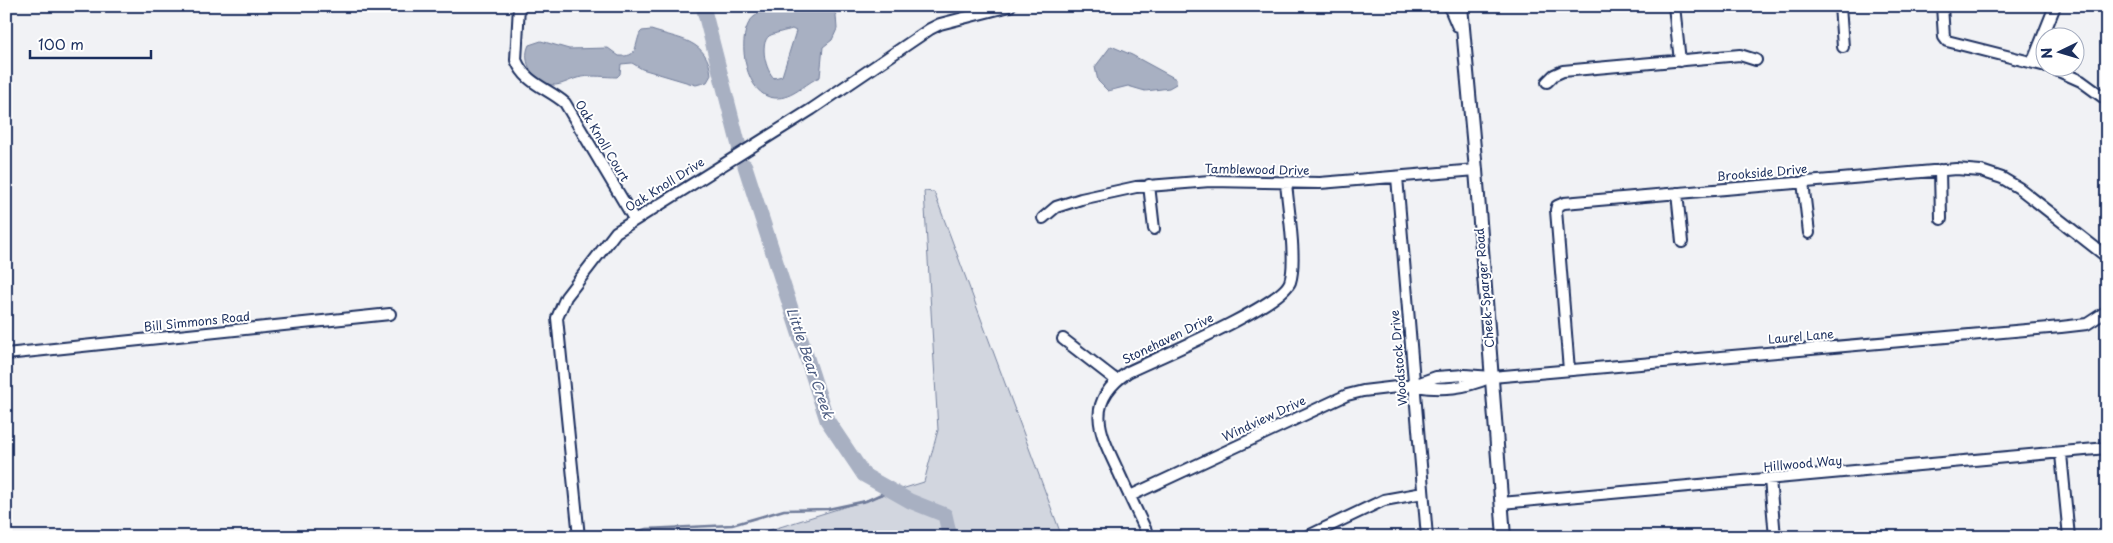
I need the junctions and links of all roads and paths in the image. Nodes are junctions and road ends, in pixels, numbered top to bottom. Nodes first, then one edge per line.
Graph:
1 (519, 6) edge
2 (1010, 6) edge
3 (1450, 6) edge
4 (1460, 6) edge
5 (1674, 6) edge
6 (1840, 6) edge
7 (1942, 6) edge
8 (2055, 6) edge
9 (1464, 39) junction
10 (1843, 46) dead end
11 (1756, 60) dead end
12 (1680, 61) junction
13 (2033, 61) junction
14 (2036, 62) edge
15 (2074, 78) edge
16 (1547, 82) dead end
17 (2107, 100) edge
18 (1476, 170) junction
19 (1940, 170) junction
20 (1397, 177) junction
21 (1803, 182) junction
22 (1286, 183) junction
23 (1149, 186) junction
24 (1677, 192) junction
25 (1043, 218) dead end
26 (1940, 218) dead end
27 (634, 219) junction
28 (1154, 229) dead end
29 (1809, 233) dead end
30 (1682, 242) dead end
31 (2107, 257) edge
32 (2107, 310) edge
33 (390, 314) dead end
34 (1063, 339) dead end
35 (6, 354) edge
36 (1569, 370) junction
37 (1492, 377) junction
38 (1116, 380) junction
39 (1414, 385) junction
40 (2107, 448) edge
41 (2061, 454) junction
42 (1770, 479) junction
43 (1423, 493) junction
44 (1130, 496) junction
45 (1501, 502) junction
46 (579, 537) edge
47 (1149, 537) edge
48 (1306, 537) edge
49 (1427, 537) edge
50 (1504, 537) edge
51 (1775, 537) edge
52 (2070, 537) edge

1 - 27 street, Oak Knoll Court
2 - 27 street, Oak Knoll Drive
3 - 9 main road, Cheek-Sparger Road
4 - 9 main road, Cheek-Sparger Road
5 - 12 street
6 - 10 street
7 - 13 street
8 - 13 street
9 - 18 main road, Cheek-Sparger Road
11 - 12 street
12 - 16 street
13 - 14 street
15 - 17 street
18 - 20 street, Tamblewood Drive
18 - 37 main road, Cheek-Sparger Road
19 - 21 street, Brookside Drive
19 - 26 street
19 - 31 street, Brookside Drive
20 - 22 street, Tamblewood Drive
20 - 39 street, Woodstock Drive
21 - 24 street, Brookside Drive
21 - 29 street
22 - 23 street, Tamblewood Drive
22 - 38 street, Stonehaven Drive
23 - 25 street, Tamblewood Drive
23 - 28 street
24 - 30 street
24 - 36 street, Brookside Drive
27 - 46 street, Oak Knoll Drive
32 - 36 street, Laurel Lane
33 - 35 street, Bill Simmons Road
34 - 38 street
36 - 37 street, Laurel Lane
37 - 39 street, Windview Drive
37 - 45 main road, Cheek-Sparger Road
38 - 44 street, Stonehaven Drive
39 - 43 street, Woodstock Drive
39 - 44 street, Windview Drive
40 - 41 street, Hillwood Way
41 - 42 street, Hillwood Way
41 - 52 street
42 - 45 street, Hillwood Way
42 - 51 street
43 - 48 street
43 - 49 street, Woodstock Drive
44 - 47 street, Stonehaven Drive
45 - 50 main road, Cheek-Sparger Road

